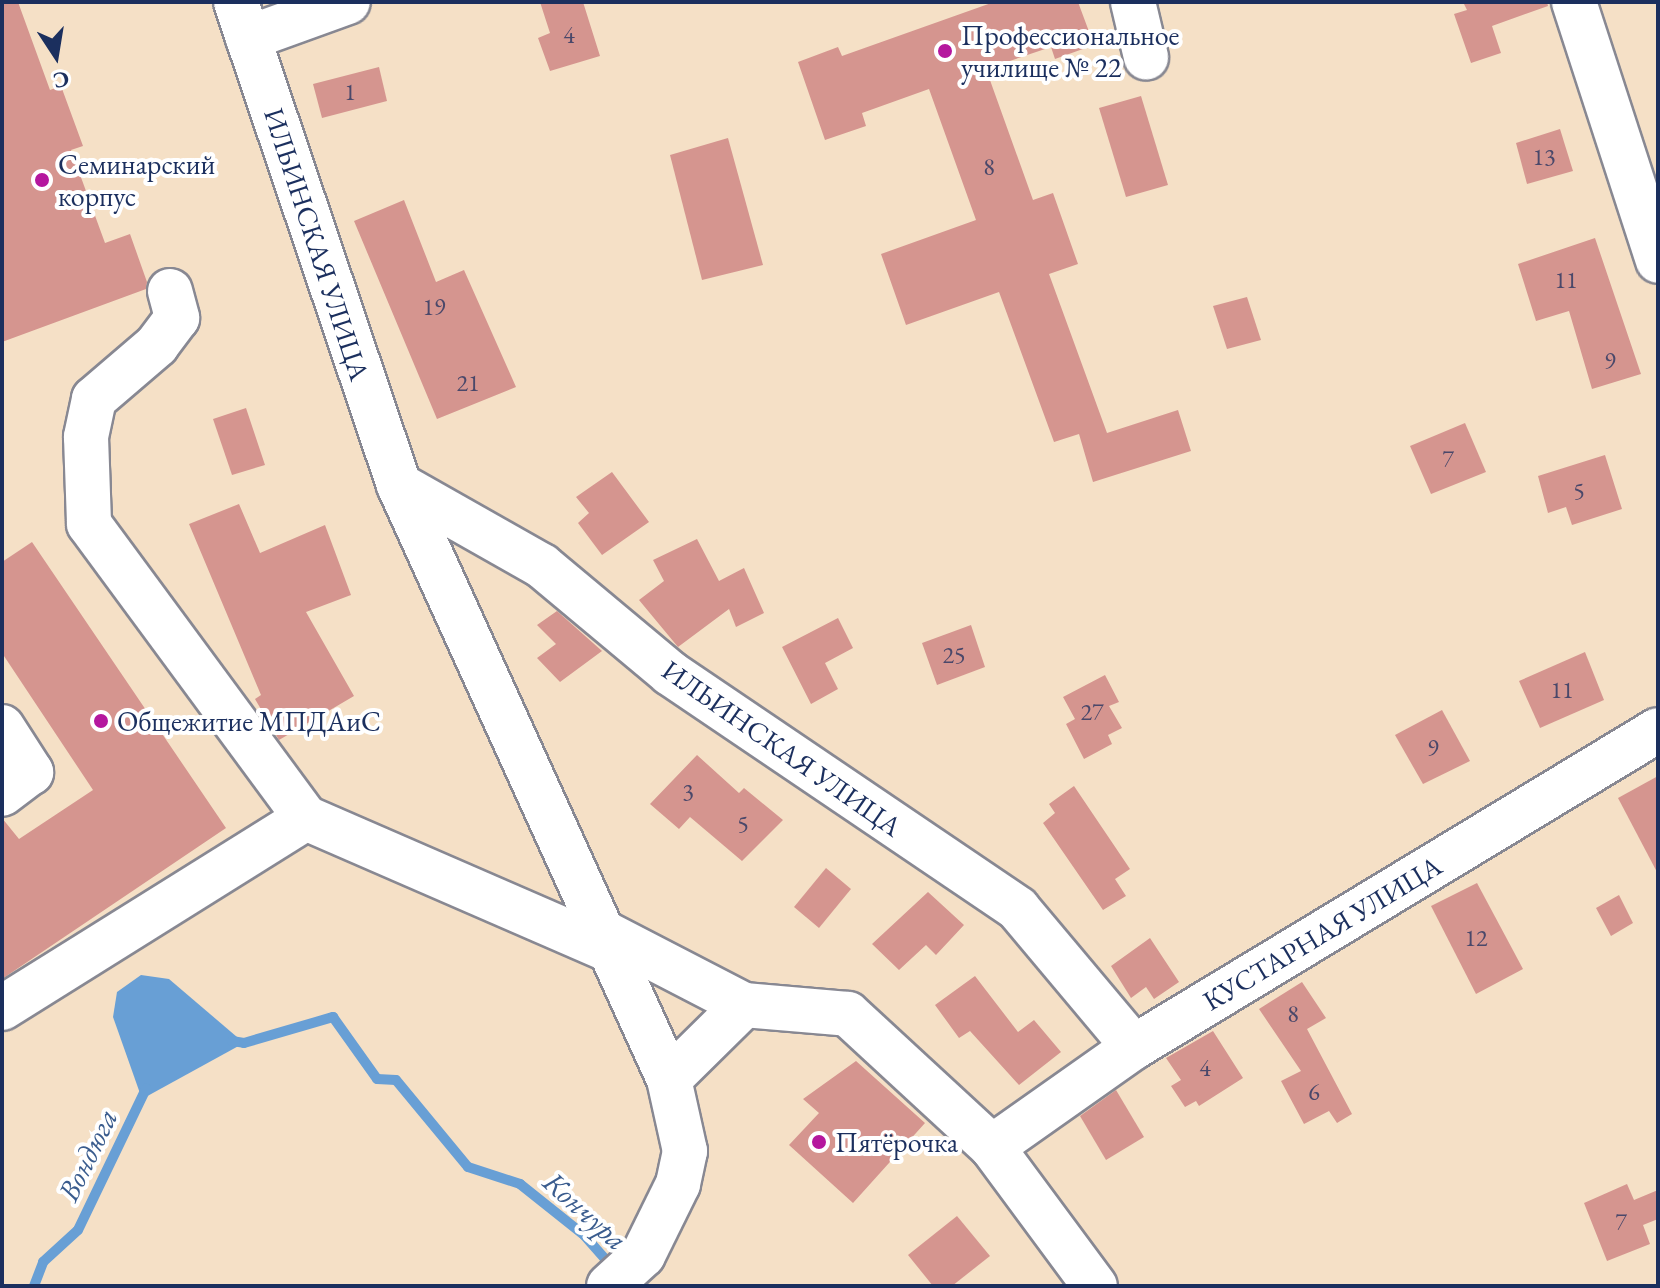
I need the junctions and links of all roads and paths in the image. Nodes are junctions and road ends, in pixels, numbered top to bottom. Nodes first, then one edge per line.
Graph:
1 (348, 2) edge
2 (1133, 2) edge
3 (1574, 2) edge
4 (242, 20) edge
5 (1146, 57) dead end
6 (1658, 261) edge
7 (170, 291) dead end
8 (399, 485) junction
9 (2, 727) edge
10 (1658, 730) edge
11 (2, 794) edge
12 (306, 818) junction
13 (605, 941) junction
14 (744, 1005) junction
15 (2, 1008) edge
16 (1134, 1047) junction
17 (669, 1079) junction
18 (992, 1147) junction
19 (609, 1286) edge
20 (1095, 1286) edge

1 - 4 street
2 - 5 street
3 - 6 street
4 - 8 street, ИЛЬИНСКАЯ УЛИЦА
7 - 12 street
8 - 13 street, ИЛЬИНСКАЯ УЛИЦА
8 - 16 street, ИЛЬИНСКАЯ УЛИЦА
9 - 11 street
10 - 16 street, КУСТАРНАЯ УЛИЦА
12 - 13 street
12 - 15 street
13 - 14 street
13 - 17 street, ИЛЬИНСКАЯ УЛИЦА
14 - 17 street
14 - 18 street
16 - 18 street, КУСТАРНАЯ УЛИЦА
17 - 19 street, ИЛЬИНСКАЯ УЛИЦА
18 - 20 street

